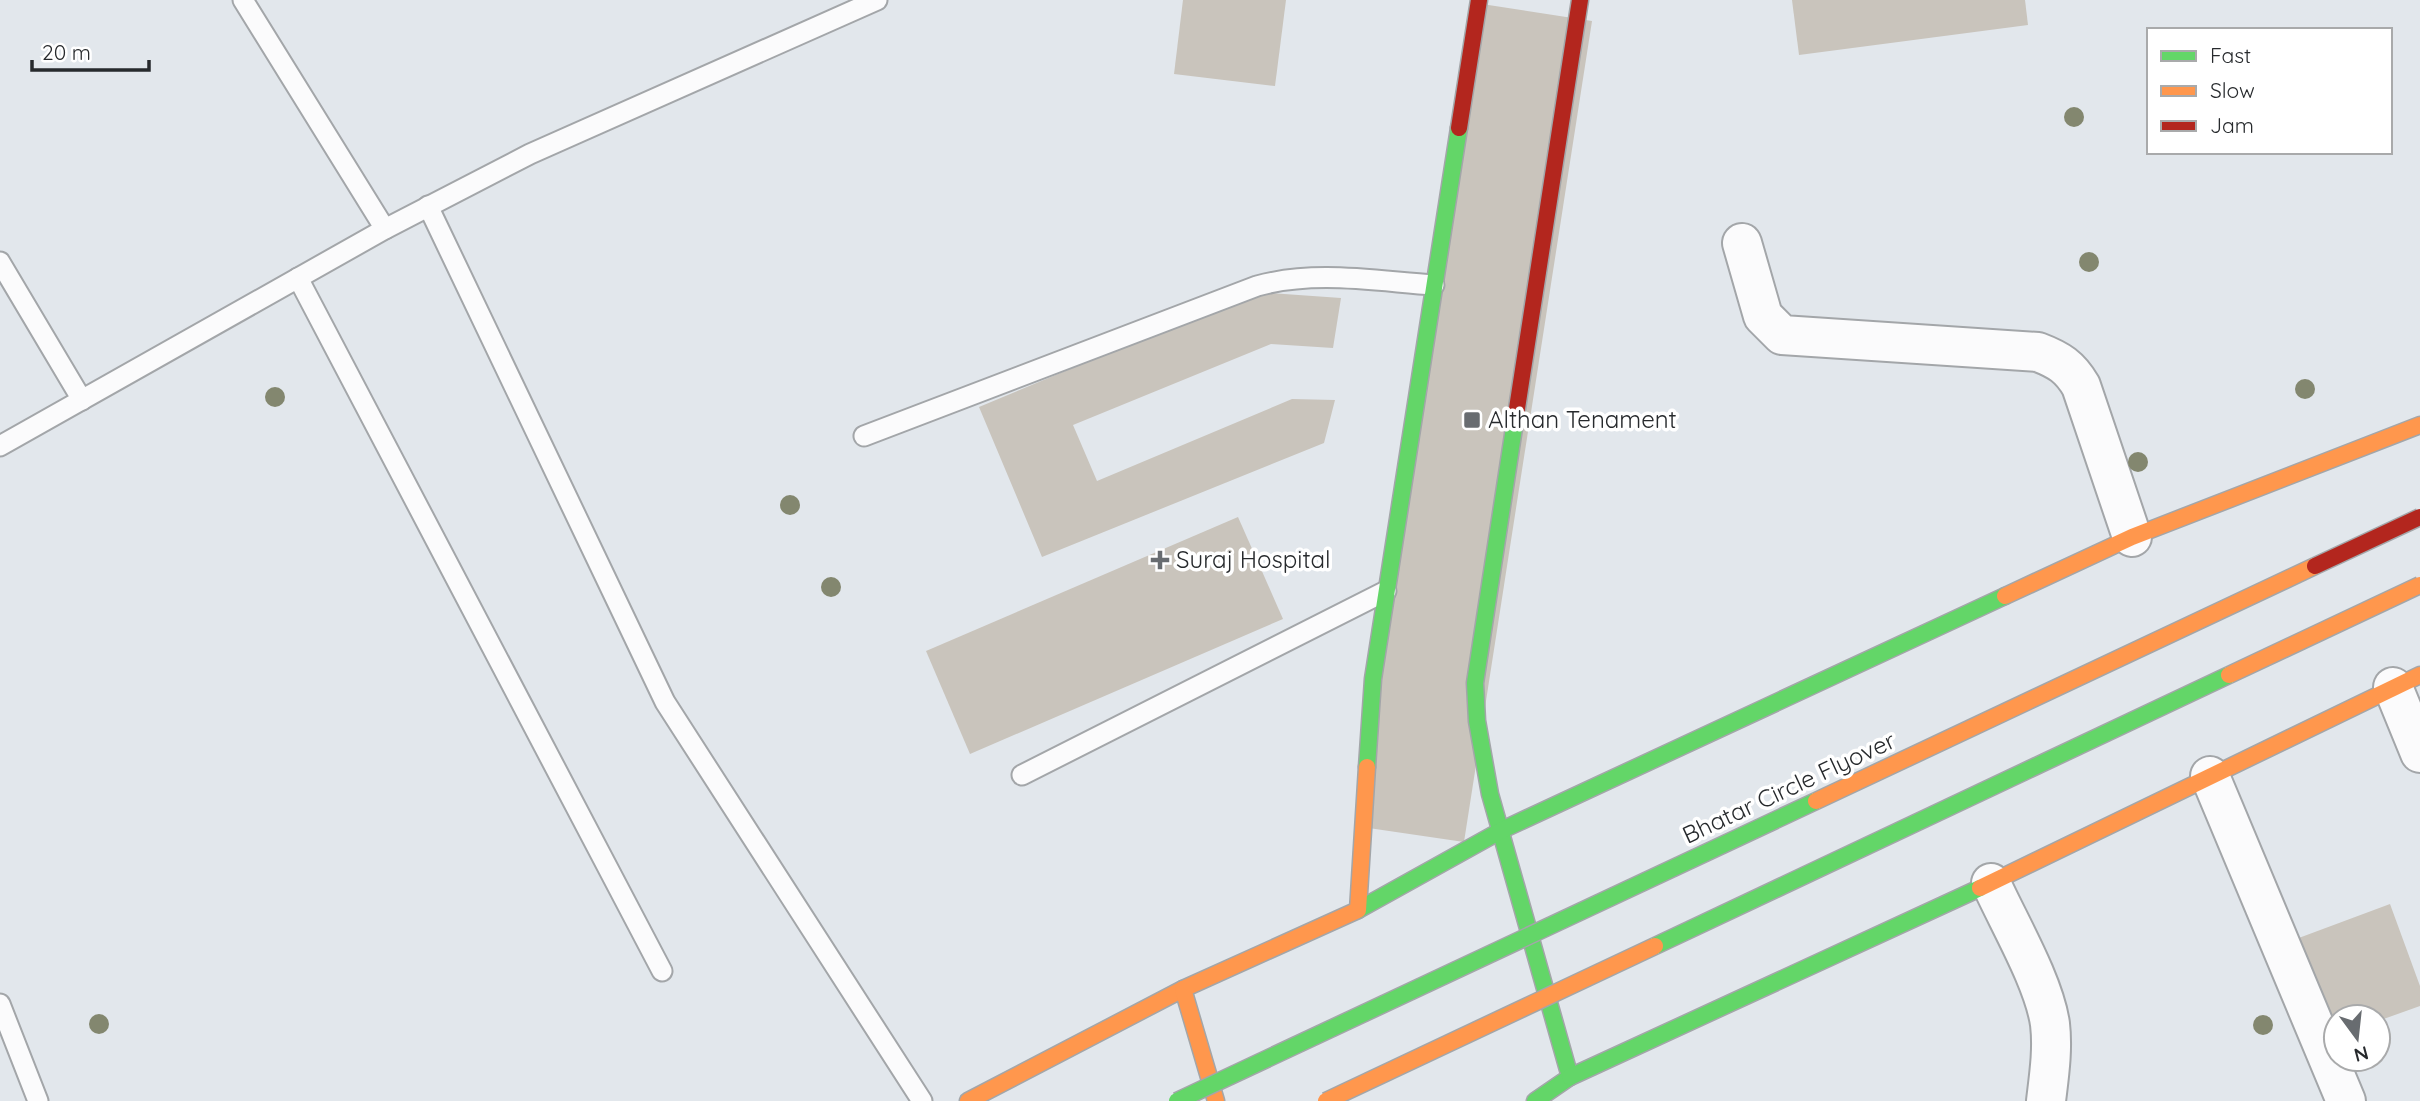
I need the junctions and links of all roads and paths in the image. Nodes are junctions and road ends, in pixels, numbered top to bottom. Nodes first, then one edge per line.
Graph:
1 (243, 0) edge
2 (877, 0) edge
3 (1479, 0) edge
4 (1580, 0) edge
5 (428, 206) junction
6 (385, 229) junction
7 (1742, 243) dead end
8 (0, 262) edge
9 (299, 278) junction
10 (1434, 285) junction
11 (82, 400) junction
12 (2420, 425) edge
13 (864, 436) dead end
14 (0, 446) edge
15 (2420, 517) edge
16 (2132, 537) junction
17 (2420, 585) edge
18 (1386, 591) junction
19 (2407, 681) edge
20 (2420, 753) edge
21 (1022, 775) dead end
22 (2210, 776) junction
23 (1502, 830) junction
24 (1991, 883) junction
25 (1358, 910) junction
26 (662, 971) dead end
27 (1183, 989) junction
28 (0, 1004) edge
29 (1570, 1077) junction
30 (38, 1101) edge
31 (922, 1101) edge
32 (968, 1101) edge
33 (1177, 1101) edge
34 (1216, 1101) edge
35 (1326, 1101) edge
36 (1535, 1101) edge
37 (2046, 1101) edge
38 (2346, 1101) edge

1 - 6 lane
2 - 5 lane
3 - 10 main road
4 - 23 main road
5 - 6 lane
5 - 31 lane
6 - 9 lane
7 - 16 street
8 - 11 lane
9 - 11 lane
9 - 26 lane
10 - 13 lane
10 - 18 main road
11 - 14 lane
12 - 16 main road
15 - 33 main road, Bhatar Circle Flyover, bridge
16 - 23 main road
17 - 35 main road, bridge
18 - 21 lane
18 - 25 main road
19 - 20 street
19 - 22 main road
22 - 24 main road
22 - 38 street
23 - 25 main road
23 - 29 main road
24 - 29 main road
24 - 37 street
25 - 27 main road
27 - 32 main road
27 - 34 main road
28 - 30 lane
29 - 36 main road

